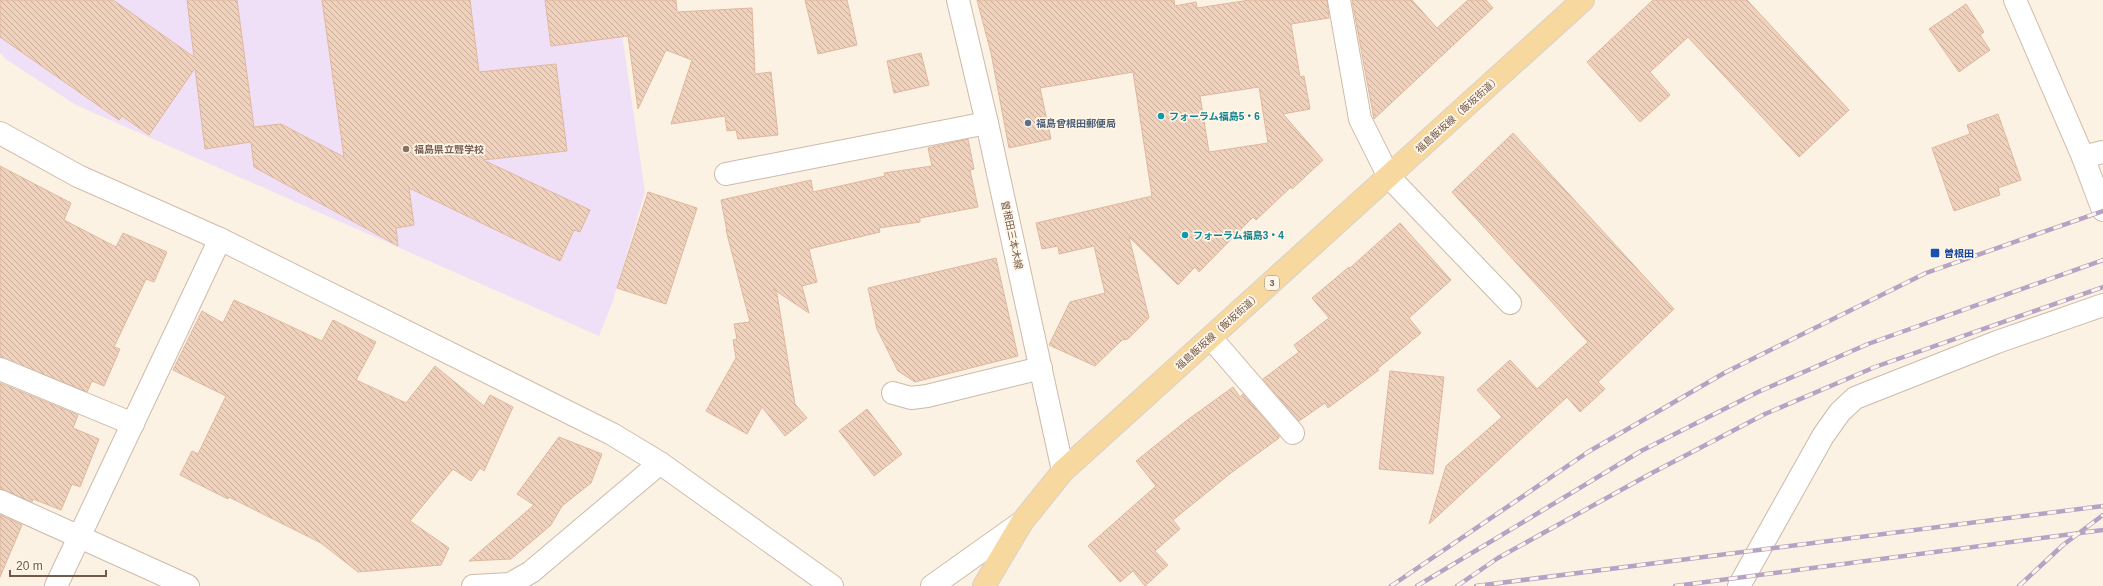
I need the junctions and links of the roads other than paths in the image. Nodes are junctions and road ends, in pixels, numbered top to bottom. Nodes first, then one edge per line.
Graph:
1 (958, 0) edge
2 (1339, 0) edge
3 (1583, 0) edge
4 (2016, 0) edge
5 (987, 123) junction
6 (0, 133) edge
7 (2093, 154) edge
8 (726, 174) dead end
9 (1389, 177) junction
10 (2103, 210) edge
11 (220, 239) junction
12 (1510, 303) dead end
13 (2103, 305) edge
14 (1211, 338) junction
15 (1041, 368) junction
16 (0, 369) edge
17 (893, 393) dead end
18 (133, 424) junction
19 (1293, 433) dead end
20 (660, 463) junction
21 (1064, 471) junction
22 (0, 501) edge
23 (1022, 522) junction
24 (80, 536) junction
25 (56, 586) edge
26 (188, 586) edge
27 (473, 586) edge
28 (832, 586) edge
29 (932, 586) edge
30 (984, 586) edge
31 (1739, 586) edge

1 - 5 street, 曽根田三本木線
2 - 9 street
3 - 9 main road, 福島飯坂線（飯坂街道） / 3
4 - 7 street
5 - 8 street
5 - 15 street, 曽根田三本木線
6 - 11 street
7 - 10 street
9 - 12 street
9 - 14 main road, 福島飯坂線（飯坂街道） / 3
11 - 18 street
11 - 20 street
13 - 31 street
14 - 19 street
14 - 21 main road, 福島飯坂線（飯坂街道） / 3
15 - 17 street
15 - 21 street, 曽根田三本木線
16 - 18 street
18 - 24 street
20 - 27 street
20 - 28 street
21 - 23 main road, 福島飯坂線（飯坂街道） / 3
22 - 24 street
23 - 29 street
23 - 30 main road, 福島飯坂線（飯坂街道） / 3
24 - 25 street
24 - 26 street

